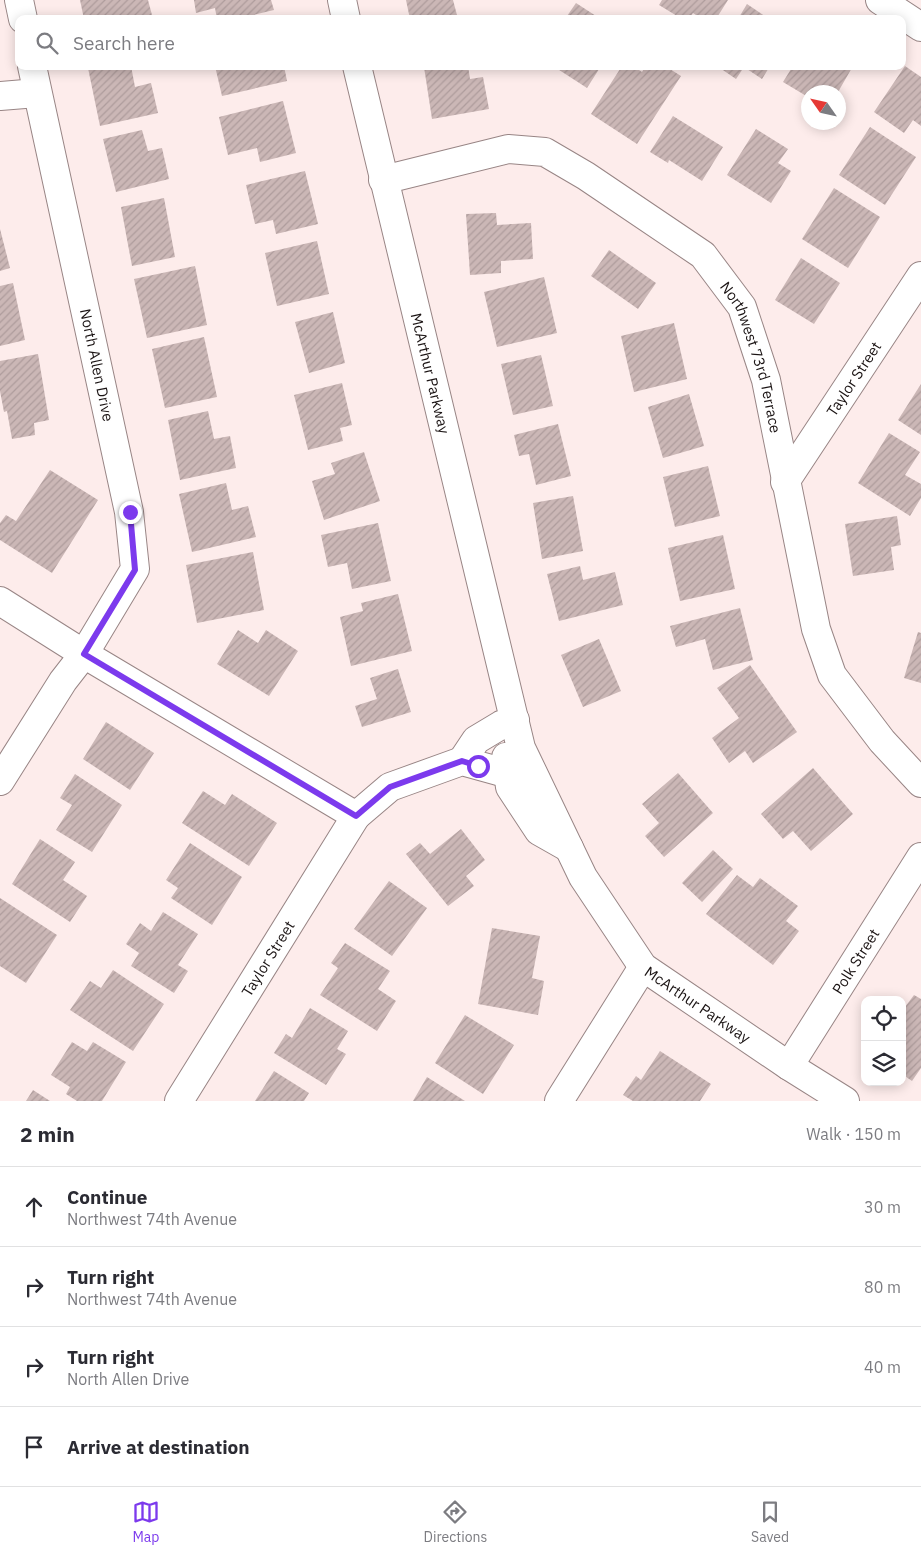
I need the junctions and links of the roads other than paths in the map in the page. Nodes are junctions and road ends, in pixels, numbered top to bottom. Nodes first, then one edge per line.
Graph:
1 (20, 0) edge
2 (342, 0) edge
3 (880, 0) edge
4 (22, 15) edge
5 (345, 15) edge
6 (903, 15) edge
7 (906, 17) edge
8 (921, 27) edge
9 (33, 70) edge
10 (358, 70) edge
11 (37, 93) junction
12 (0, 96) edge
13 (384, 180) junction
14 (921, 276) edge
15 (785, 482) junction
16 (0, 602) edge
17 (84, 654) junction
18 (508, 723) junction
19 (462, 761) junction
20 (509, 774) junction
21 (0, 781) edge
22 (921, 783) edge
23 (356, 816) junction
24 (569, 848) junction
25 (921, 857) edge
26 (643, 967) junction
27 (789, 1066) junction
28 (179, 1101) edge
29 (559, 1101) edge
30 (845, 1101) edge

1 - 4 street
2 - 5 street
3 - 6 street
7 - 8 street
9 - 11 street, North Allen Drive
10 - 13 street, McArthur Parkway
11 - 12 street
11 - 17 street, North Allen Drive
13 - 15 street, Northwest 73rd Terrace
13 - 18 street, McArthur Parkway
14 - 15 street, Taylor Street
15 - 22 street, Northwest 73rd Terrace
16 - 17 street
17 - 21 street, North Allen Drive
17 - 23 street
18 - 19 street
18 - 20 street, McArthur Parkway
18 - 24 street, McArthur Parkway
19 - 20 street
19 - 23 street, Taylor Street
20 - 24 street, McArthur Parkway
23 - 28 street, Taylor Street
24 - 26 street, McArthur Parkway
25 - 27 street, Polk Street
26 - 27 street, McArthur Parkway
26 - 29 street
27 - 30 street, McArthur Parkway

